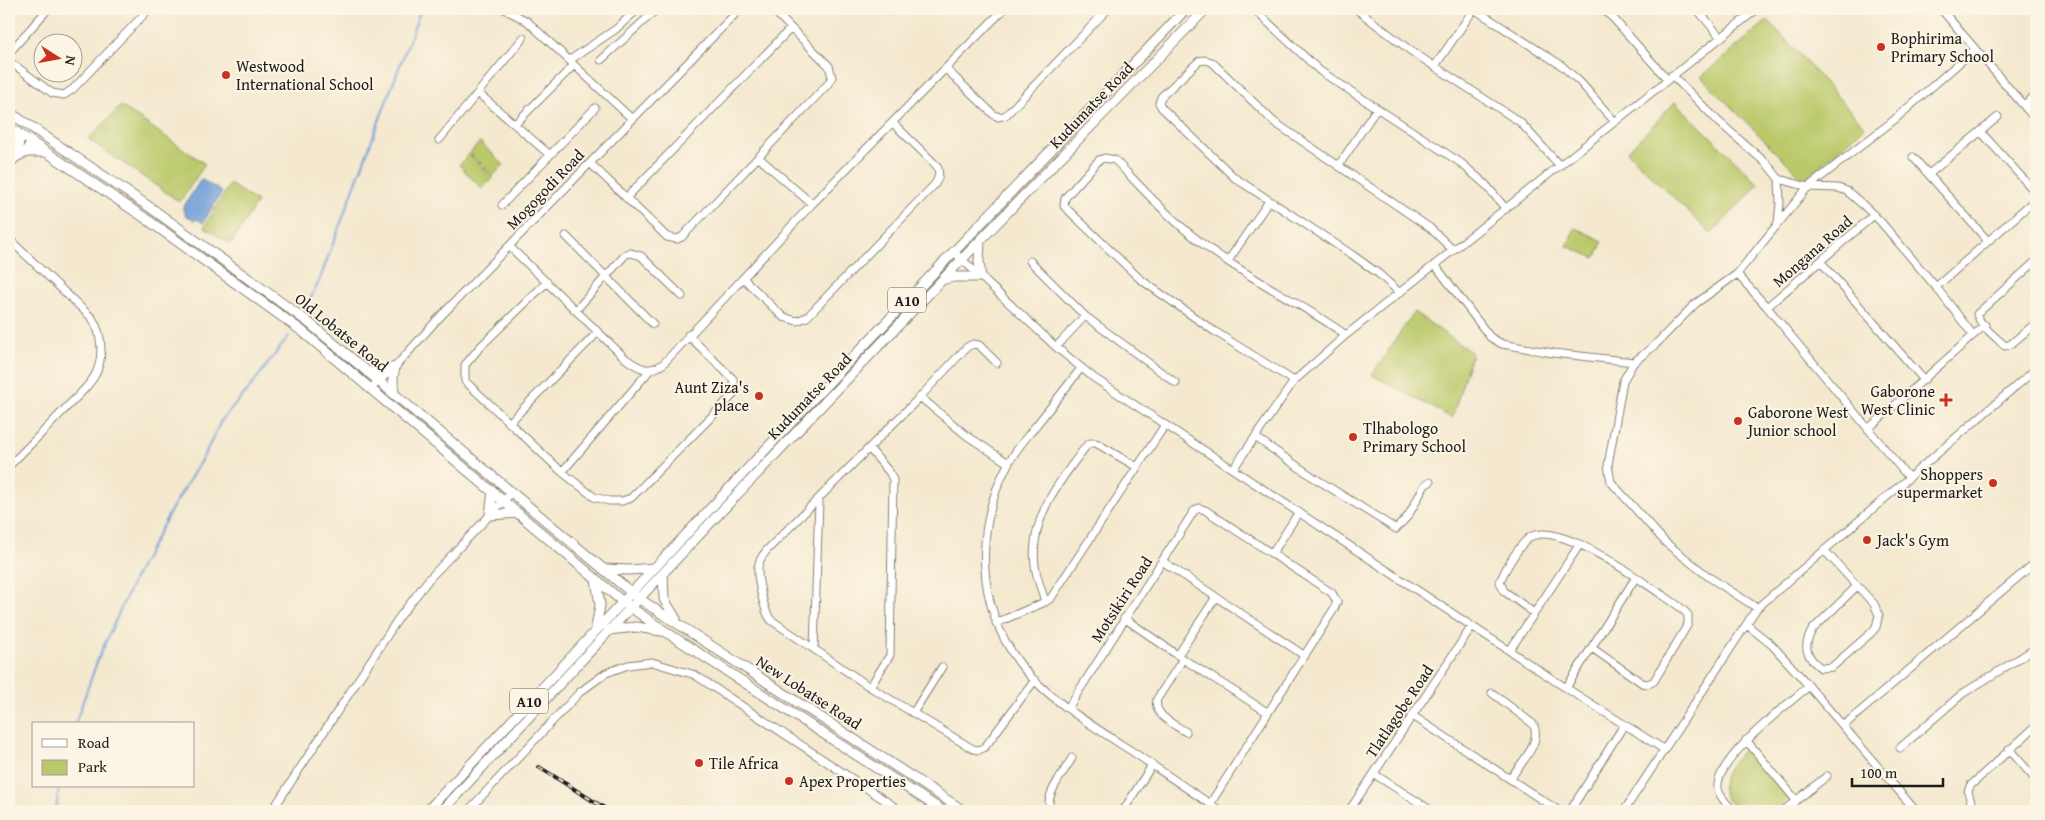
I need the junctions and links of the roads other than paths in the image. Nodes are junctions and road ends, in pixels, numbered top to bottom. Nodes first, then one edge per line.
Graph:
1 (150, 9) edge
2 (504, 9) edge
3 (626, 9) edge
4 (639, 9) edge
5 (657, 9) edge
6 (740, 9) edge
7 (772, 9) edge
8 (884, 9) edge
9 (898, 9) edge
10 (1004, 9) edge
11 (1108, 9) edge
12 (1206, 9) edge
13 (1257, 9) edge
14 (1356, 9) edge
15 (1474, 9) edge
16 (1602, 9) edge
17 (1697, 9) edge
18 (1757, 9) edge
19 (1942, 9) edge
20 (46, 10) edge
21 (1184, 10) edge
22 (630, 16) junction
23 (791, 28) junction
24 (523, 38) dead end
25 (1721, 38) junction
26 (1975, 49) junction
27 (9, 53) edge
28 (602, 60) dead end
29 (9, 61) edge
30 (572, 62) junction
31 (1435, 66) junction
32 (946, 70) junction
33 (1670, 77) junction
34 (478, 92) junction
35 (2036, 95) edge
36 (2024, 105) junction
37 (595, 108) dead end
38 (1377, 108) junction
39 (9, 112) edge
40 (1998, 117) dead end
41 (632, 119) junction
42 (2036, 120) edge
43 (1615, 122) junction
44 (893, 123) junction
45 (515, 124) junction
46 (32, 128) junction
47 (13, 130) edge
48 (1981, 132) junction
49 (439, 140) dead end
50 (32, 143) junction
51 (52, 143) junction
52 (45, 152) junction
53 (18, 156) junction
54 (550, 156) junction
55 (758, 157) junction
56 (1913, 157) dead end
57 (590, 163) junction
58 (9, 165) edge
59 (1339, 165) junction
60 (1560, 166) junction
61 (1929, 174) junction
62 (1779, 179) junction
63 (1808, 187) junction
64 (2036, 193) edge
65 (626, 198) junction
66 (2036, 200) edge
67 (1269, 201) junction
68 (812, 204) junction
69 (502, 205) dead end
70 (1506, 210) junction
71 (1874, 215) junction
72 (1778, 223) junction
73 (566, 236) dead end
74 (9, 240) edge
75 (1988, 240) junction
76 (980, 241) junction
77 (509, 246) junction
78 (1453, 250) junction
79 (953, 251) junction
80 (962, 260) junction
81 (1030, 261) dead end
82 (1228, 261) junction
83 (2036, 261) edge
84 (1821, 262) junction
85 (1435, 265) junction
86 (1737, 274) junction
87 (606, 276) junction
88 (981, 277) junction
89 (742, 278) junction
90 (944, 279) junction
91 (547, 282) junction
92 (1936, 287) junction
93 (1400, 293) junction
94 (682, 296) dead end
95 (1768, 307) junction
96 (576, 310) junction
97 (1085, 316) junction
98 (2036, 323) edge
99 (653, 324) dead end
100 (1985, 325) junction
101 (598, 332) junction
102 (688, 335) junction
103 (1346, 335) junction
104 (1973, 335) junction
105 (1056, 347) junction
106 (1634, 362) junction
107 (997, 363) dead end
108 (395, 367) junction
109 (1082, 368) junction
110 (2036, 369) edge
111 (650, 370) junction
112 (367, 372) junction
113 (1924, 380) junction
114 (378, 381) junction
115 (1294, 381) junction
116 (1176, 383) dead end
117 (371, 388) junction
118 (394, 395) junction
119 (920, 397) junction
120 (509, 423) junction
121 (1165, 424) junction
122 (1868, 429) junction
123 (1255, 437) junction
124 (869, 448) junction
125 (1008, 463) junction
126 (9, 466) edge
127 (1136, 467) junction
128 (1233, 468) junction
129 (562, 472) junction
130 (1909, 478) junction
131 (1430, 482) dead end
132 (493, 491) junction
133 (511, 493) junction
134 (504, 500) junction
135 (818, 500) junction
136 (1300, 512) junction
137 (518, 513) junction
138 (490, 515) junction
139 (1580, 544) junction
140 (1824, 550) junction
141 (1272, 554) junction
142 (1162, 561) junction
143 (2036, 562) edge
144 (653, 568) junction
145 (603, 569) junction
146 (663, 573) junction
147 (1636, 577) junction
148 (596, 580) junction
149 (1857, 586) junction
150 (634, 595) junction
151 (1216, 597) junction
152 (1045, 602) junction
153 (627, 604) junction
154 (1757, 608) junction
155 (1534, 613) junction
156 (1124, 618) junction
157 (996, 623) junction
158 (680, 625) junction
159 (1746, 625) junction
160 (1472, 626) junction
161 (596, 629) junction
162 (608, 630) junction
163 (666, 632) junction
164 (1592, 648) junction
165 (2036, 648) edge
166 (814, 649) junction
167 (1510, 650) junction
168 (1305, 656) junction
169 (1181, 657) junction
170 (942, 667) dead end
171 (1035, 680) junction
172 (1809, 686) junction
173 (870, 687) junction
174 (1566, 688) junction
175 (1492, 693) dead end
176 (1068, 708) junction
177 (1267, 712) junction
178 (913, 713) junction
179 (1413, 716) junction
180 (1624, 725) junction
181 (1843, 726) junction
182 (2036, 726) edge
183 (1186, 732) dead end
184 (1746, 740) junction
185 (1900, 748) dead end
186 (2009, 749) junction
187 (1665, 750) junction
188 (1072, 758) dead end
189 (1152, 765) junction
190 (1374, 774) junction
191 (1827, 776) dead end
192 (1510, 779) junction
193 (2036, 780) edge
194 (1796, 800) junction
195 (1210, 804) junction
196 (272, 811) edge
197 (427, 811) edge
198 (442, 811) edge
199 (468, 811) edge
200 (901, 811) edge
201 (943, 811) edge
202 (964, 811) edge
203 (1051, 811) edge
204 (1123, 811) edge
205 (1221, 811) edge
206 (1349, 811) edge
207 (1432, 811) edge
208 (1560, 811) edge
209 (1570, 811) edge
210 (1624, 811) edge
211 (1734, 811) edge
212 (1783, 811) edge
213 (1916, 811) edge
214 (1979, 811) edge

1 - 29 street
2 - 30 street
3 - 22 street
4 - 22 street
5 - 28 street
6 - 41 street, Mogogodi Road
7 - 23 street
8 - 9 street
10 - 32 street
11 - 32 street
12 - 76 main road, Kudumatse Road / A10
13 - 38 street
14 - 31 street
15 - 31 street
15 - 43 street
16 - 33 street
17 - 25 street
18 - 25 street
19 - 26 street
20 - 27 street
21 - 79 main road, Kudumatse Road / A10
22 - 30 street
23 - 55 street
23 - 65 street
24 - 34 street
25 - 33 street
26 - 36 street
26 - 63 street
30 - 41 street
30 - 45 street
31 - 60 street
32 - 44 street
33 - 43 street
33 - 62 street
34 - 45 street
34 - 49 street
35 - 36 street
36 - 42 street
37 - 54 street
38 - 59 street
38 - 70 street
39 - 46 main road, Old Lobatse Road
40 - 48 street
41 - 57 street, Mogogodi Road
43 - 60 street
44 - 68 street
44 - 89 street
45 - 54 street
46 - 50 main road
46 - 51 main road, Old Lobatse Road
47 - 50 main road, Old Lobatse Road
47 - 53 main road
48 - 61 street
48 - 64 street
50 - 51 main road
50 - 52 main road, Old Lobatse Road
50 - 53 street
51 - 112 main road, Old Lobatse Road
52 - 53 main road
52 - 117 main road, Old Lobatse Road
53 - 58 street
54 - 69 street
55 - 65 street
55 - 68 street
56 - 61 street
57 - 65 street
57 - 77 street, Mogogodi Road
59 - 67 street
59 - 78 street
60 - 70 street
61 - 75 street
62 - 63 street
62 - 72 street
63 - 71 street
63 - 72 street
66 - 75 street
67 - 82 street
67 - 93 street
68 - 89 street
70 - 78 street
71 - 84 street, Mongana Road
71 - 92 street
72 - 86 street
73 - 87 street
74 - 126 street
75 - 92 street
76 - 80 main road, Kudumatse Road / A10
76 - 88 main road
77 - 91 street
77 - 108 street, Mogogodi Road
78 - 85 street
79 - 80 street
79 - 144 main road, Kudumatse Road / A10
80 - 88 street
80 - 90 main road, Kudumatse Road / A10
81 - 97 street
82 - 103 street
82 - 115 street
83 - 100 street
84 - 95 street, Mongana Road
84 - 113 street
85 - 93 street
85 - 106 street
86 - 95 street
86 - 106 street
87 - 94 street
87 - 96 street
87 - 99 street
88 - 90 main road
88 - 105 street
89 - 102 street
90 - 146 main road, Kudumatse Road / A10
91 - 96 street
91 - 120 street
92 - 104 street
93 - 103 street
95 - 122 street
96 - 101 street
97 - 105 street
97 - 116 street
98 - 100 street
100 - 104 street
101 - 111 street
101 - 120 street
102 - 111 street
102 - 129 street
103 - 115 street
104 - 113 street
105 - 109 street
106 - 154 street
107 - 119 street
108 - 112 main road
108 - 114 street, Mogogodi Road
108 - 118 main road
109 - 121 street
109 - 125 street
110 - 130 street
111 - 129 street
112 - 114 main road, Old Lobatse Road
113 - 122 street
114 - 117 street, Mogogodi Road
114 - 118 main road, Old Lobatse Road
115 - 123 street
117 - 132 main road, Old Lobatse Road
118 - 133 main road, Old Lobatse Road
119 - 124 street
119 - 125 street
120 - 129 street
121 - 127 street
121 - 128 street
122 - 130 street
123 - 128 street
123 - 131 street
124 - 135 street
124 - 173 street
125 - 157 street
127 - 152 street
127 - 152 street
128 - 136 street
130 - 140 street
132 - 134 main road, Old Lobatse Road
132 - 138 main road
133 - 134 street
133 - 145 main road, Old Lobatse Road
134 - 137 main road, Old Lobatse Road
134 - 138 street
135 - 166 street
135 - 166 street
136 - 141 street
136 - 160 street
137 - 138 main road
137 - 148 main road, Old Lobatse Road
138 - 196 street
139 - 147 street
139 - 155 street
139 - 155 street
140 - 149 street
140 - 154 street
141 - 142 street, Motsikiri Road
141 - 168 street
142 - 151 street
142 - 156 street, Motsikiri Road
143 - 181 street
144 - 145 main road
144 - 150 main road, Kudumatse Road / A10
145 - 150 main road, Old Lobatse Road
146 - 150 main road, Kudumatse Road / A10
146 - 158 main road
147 - 164 street
147 - 164 street
148 - 153 main road, Old Lobatse Road
148 - 161 main road
149 - 149 street
150 - 153 main road, Kudumatse Road / A10
150 - 158 main road, New Lobatse Road
151 - 168 street
151 - 169 street
152 - 157 street
153 - 161 main road, Kudumatse Road / A10
153 - 162 main road, Kudumatse Road / A10
153 - 163 main road, Old Lobatse Road
154 - 159 street
155 - 167 street
156 - 169 street
156 - 176 street, Motsikiri Road
157 - 171 street
158 - 202 main road, New Lobatse Road
159 - 172 street
159 - 187 street
160 - 167 street
160 - 179 street, Tlatlagobe Road
161 - 197 main road, Kudumatse Road / A10
162 - 163 main road
162 - 198 main road, Kudumatse Road / A10
163 - 201 main road, Old Lobatse Road
164 - 174 street
165 - 185 street
166 - 173 street
167 - 174 street
168 - 177 street
169 - 177 street
169 - 183 street
170 - 178 street
171 - 176 street
171 - 178 street
172 - 181 street
172 - 184 street
173 - 178 street
174 - 180 street
175 - 192 street
176 - 189 street
177 - 195 street
179 - 190 street, Tlatlagobe Road
179 - 192 street
180 - 187 street
180 - 209 street
181 - 213 street
182 - 186 street
184 - 194 street
184 - 211 street
186 - 193 street
186 - 214 street
187 - 210 street
188 - 203 street
189 - 195 street
189 - 204 street
190 - 206 street, Tlatlagobe Road
190 - 207 street
191 - 194 street
192 - 208 street
194 - 212 street
195 - 205 street
199 - 200 street

